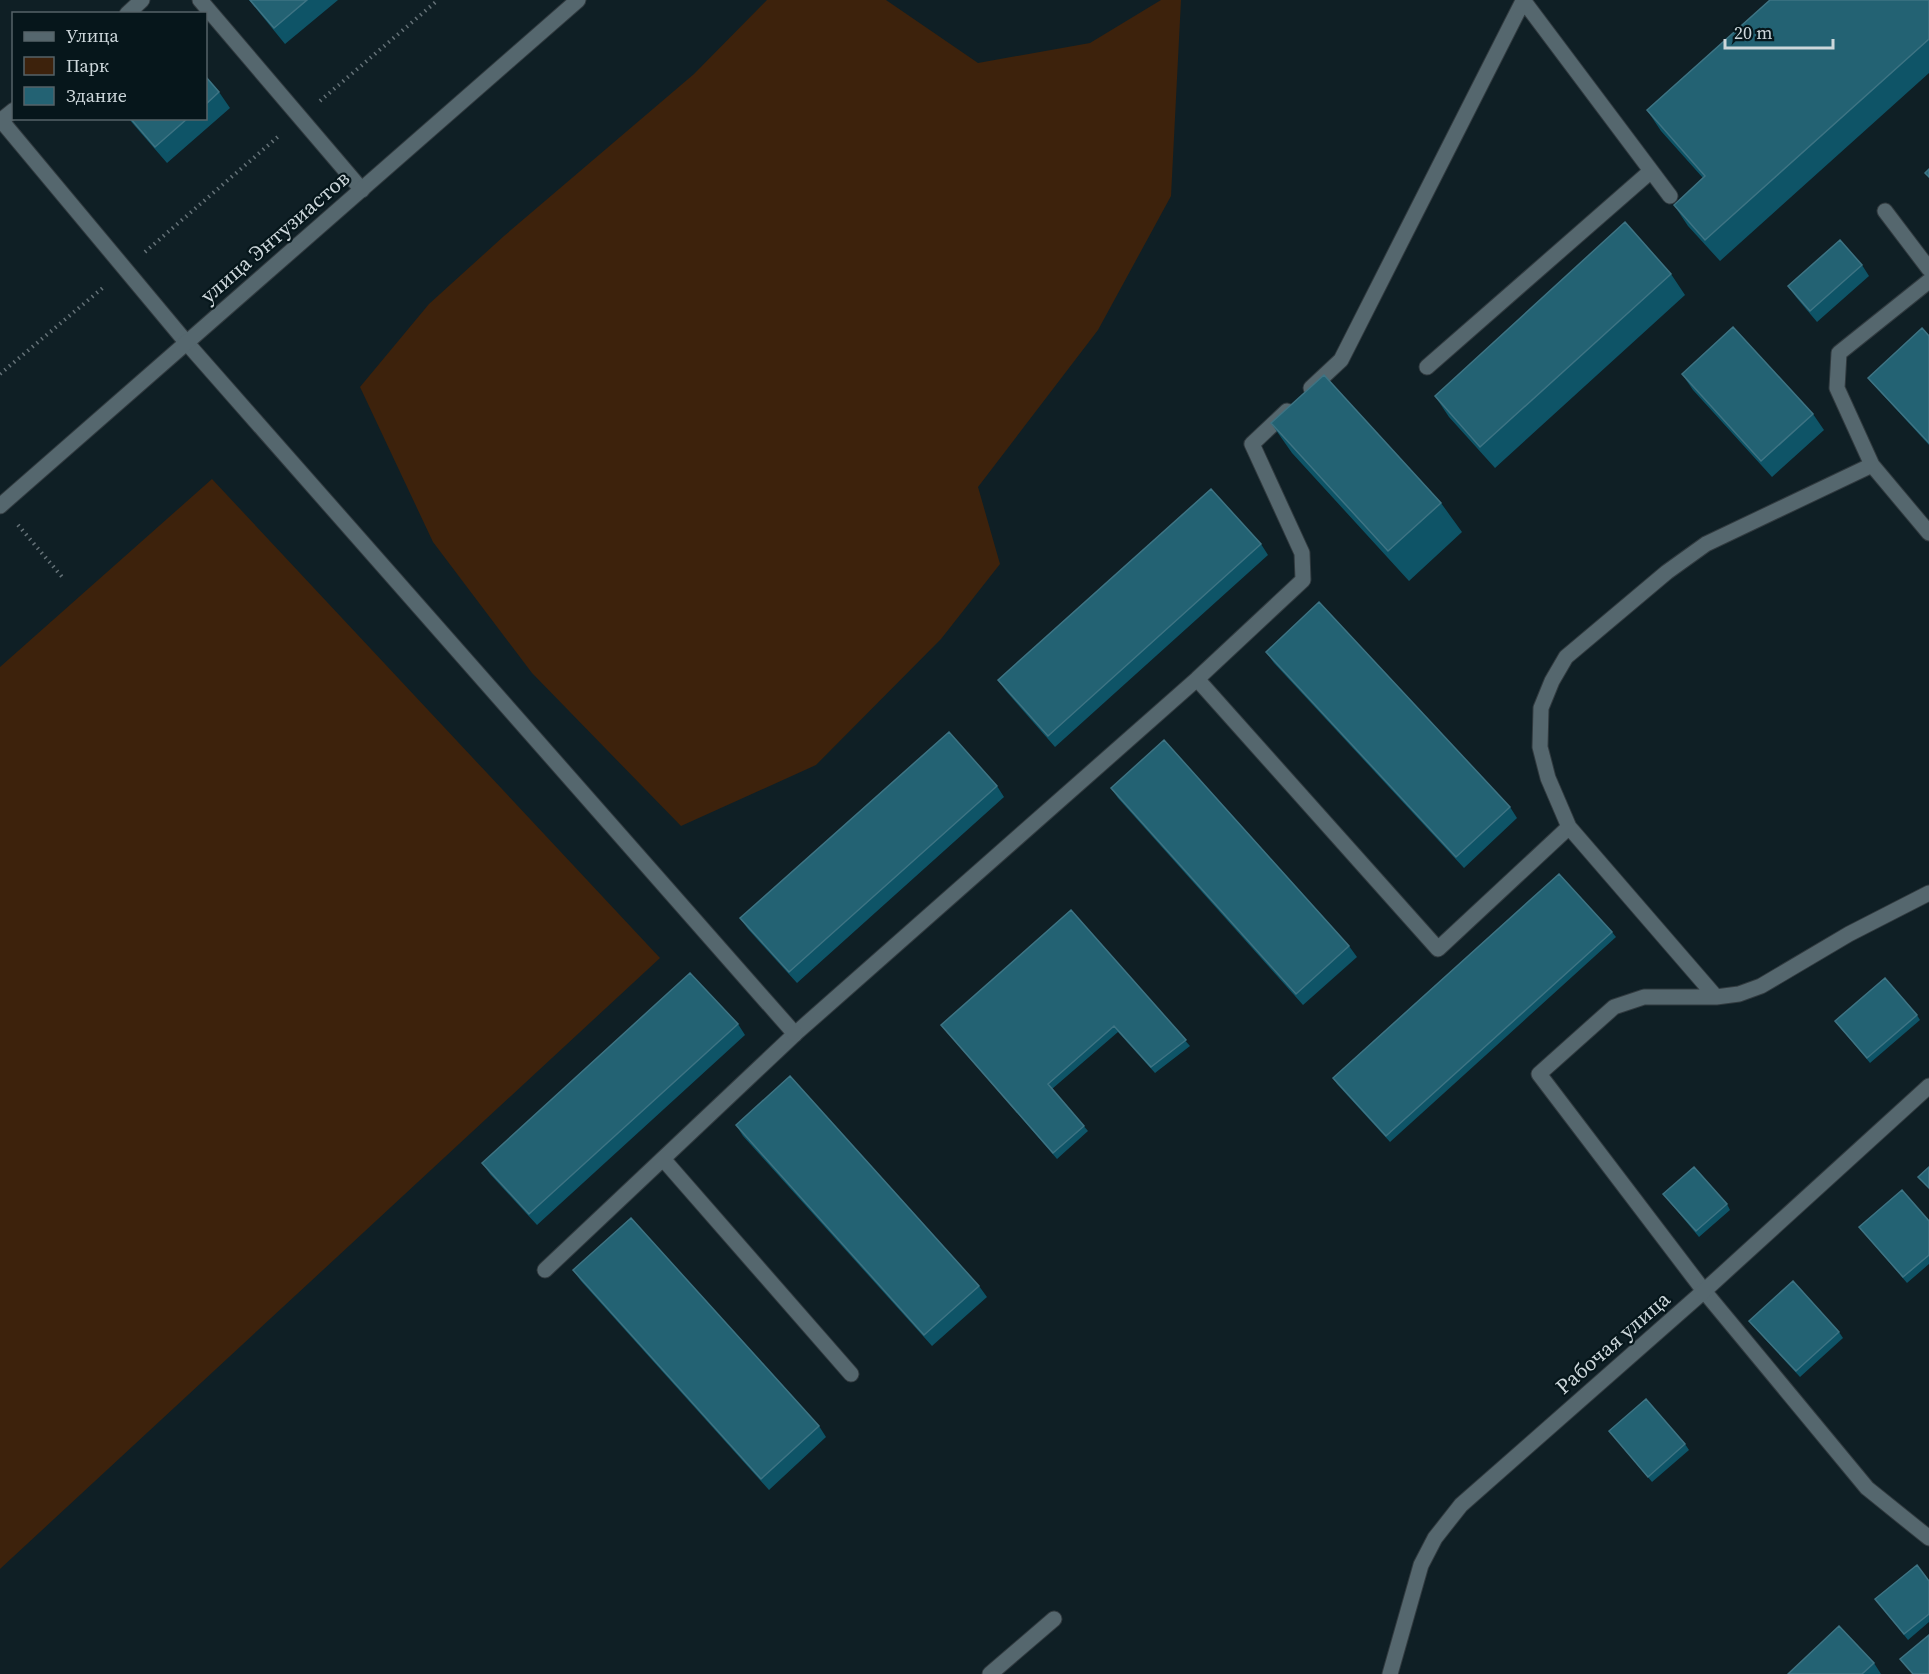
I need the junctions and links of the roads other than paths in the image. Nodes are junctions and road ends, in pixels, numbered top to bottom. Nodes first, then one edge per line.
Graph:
1 (142, 0) edge
2 (200, 0) edge
3 (578, 0) edge
4 (1523, 0) edge
5 (129, 12) edge
6 (0, 120) edge
7 (1651, 171) junction
8 (362, 190) junction
9 (1670, 196) dead end
10 (1885, 211) dead end
11 (1929, 269) edge
12 (1929, 281) edge
13 (186, 342) junction
14 (1427, 367) dead end
15 (1872, 465) junction
16 (0, 506) edge
17 (1929, 533) edge
18 (1197, 679) junction
19 (1569, 827) junction
20 (1929, 893) edge
21 (1716, 997) junction
22 (795, 1034) junction
23 (1929, 1086) edge
24 (664, 1160) junction
25 (545, 1270) dead end
26 (1704, 1291) junction
27 (851, 1374) dead end
28 (1929, 1538) edge
29 (1054, 1619) dead end
30 (990, 1674) edge
31 (1390, 1674) edge

1 - 5 street
2 - 8 street
3 - 8 street, улица Энтузиастов
4 - 7 street
4 - 18 street
6 - 13 street
7 - 9 street
7 - 14 street
8 - 13 street, улица Энтузиастов
10 - 11 street
12 - 15 street
13 - 16 street, улица Энтузиастов
13 - 22 street
15 - 17 street
15 - 19 street
18 - 19 street
18 - 22 street
19 - 21 street
20 - 21 street
21 - 26 street
22 - 24 street
23 - 26 street, Рабочая улица
24 - 25 street
24 - 27 street
26 - 28 street
26 - 31 street, Рабочая улица
29 - 30 street

